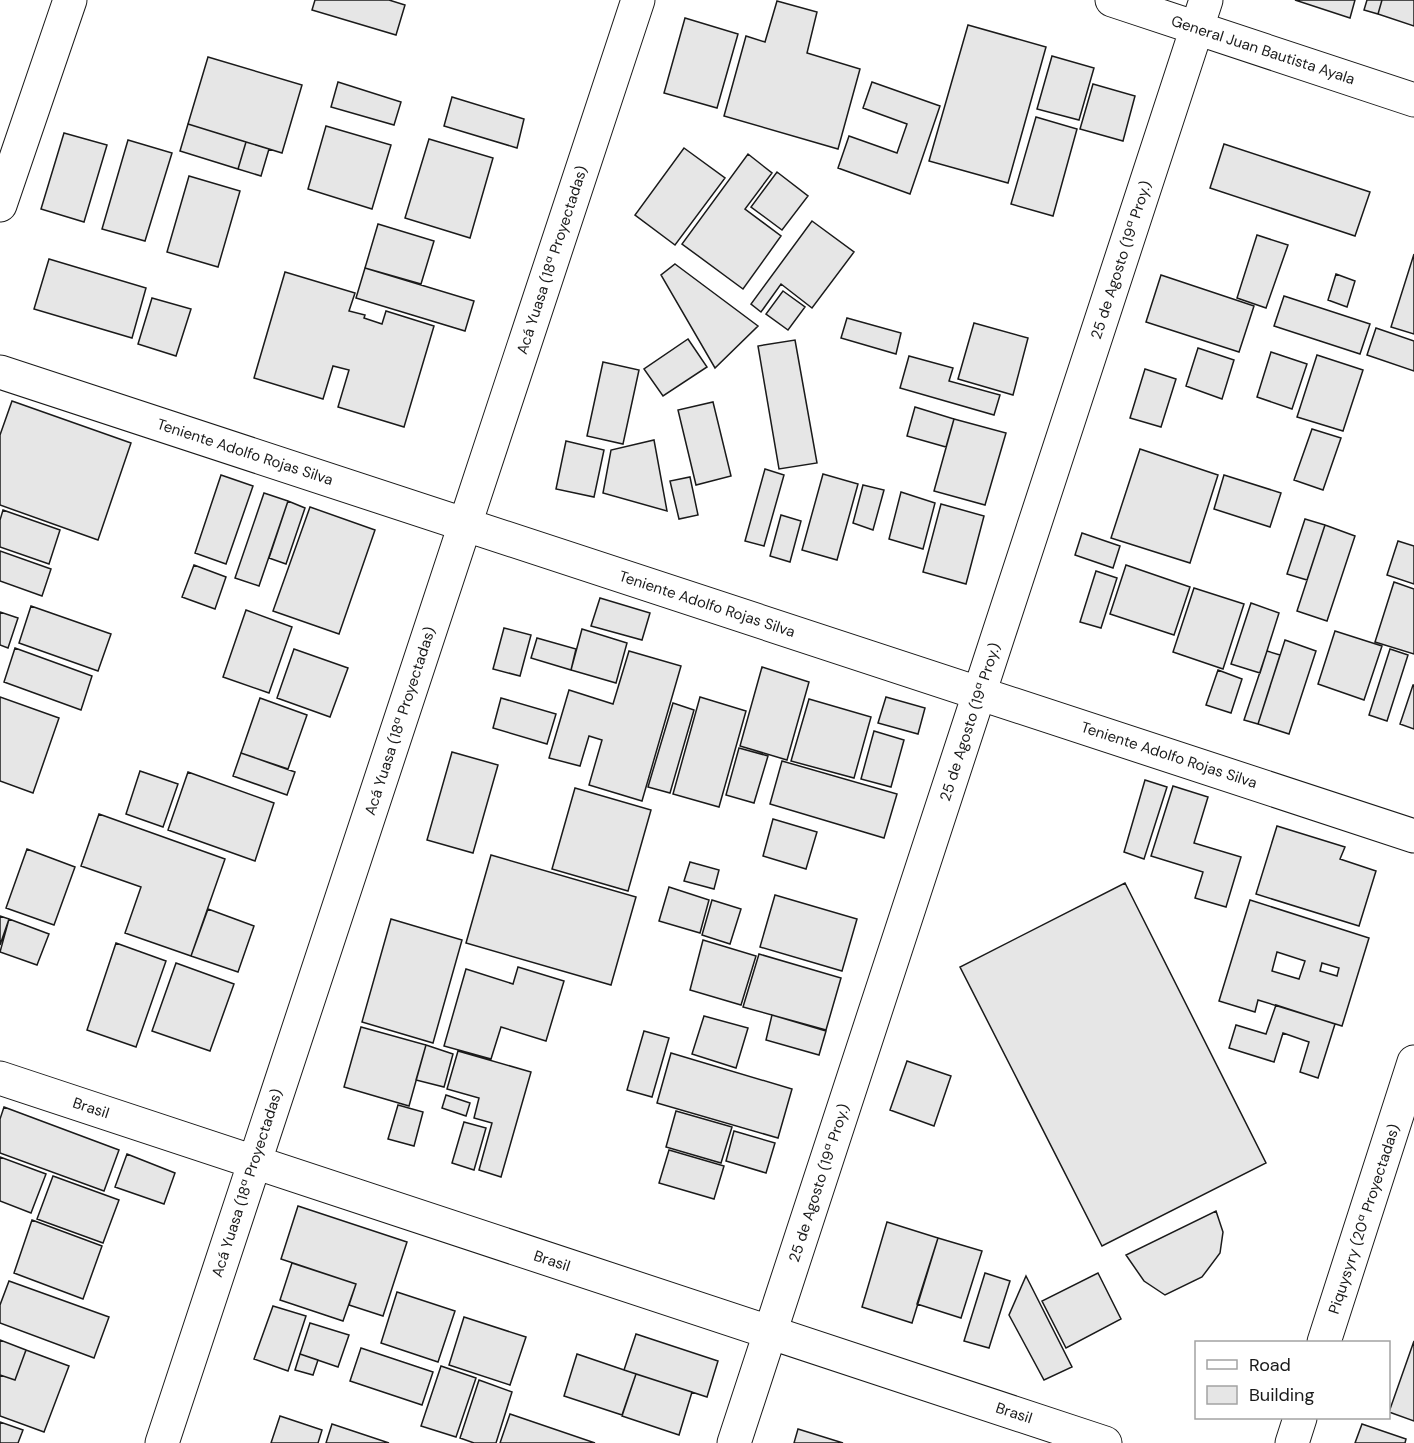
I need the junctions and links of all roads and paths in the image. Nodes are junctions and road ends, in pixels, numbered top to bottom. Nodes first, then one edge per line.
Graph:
1 (70, 0) edge
2 (638, 0) edge
3 (1112, 0) edge
4 (1201, 14) edge
5 (1414, 100) edge
6 (0, 205) edge
7 (0, 372) edge
8 (465, 524) junction
9 (980, 693) junction
10 (1414, 836) edge
11 (1414, 1062) edge
12 (0, 1078) edge
13 (254, 1162) junction
14 (770, 1333) junction
15 (1324, 1341) edge
16 (1300, 1419) edge
17 (162, 1443) edge
18 (734, 1443) edge
19 (1105, 1443) edge
20 (1292, 1443) edge

1 - 6 street
2 - 8 street, Acá Yuasa (18ª Proyectadas)
3 - 4 street, General Juan Bautista Ayala
4 - 5 street, General Juan Bautista Ayala
4 - 9 street, 25 de Agosto (19ª Proy.)
7 - 8 street, Teniente Adolfo Rojas Silva
8 - 9 street, Teniente Adolfo Rojas Silva
8 - 13 street, Acá Yuasa (18ª Proyectadas)
9 - 10 street, Teniente Adolfo Rojas Silva
9 - 14 street, 25 de Agosto (19ª Proy.)
11 - 15 street, Piquysyry (20ª Proyectadas)
12 - 13 street, Brasil
13 - 14 street, Brasil
13 - 17 street, Acá Yuasa (18ª Proyectadas)
14 - 18 street, 25 de Agosto (19ª Proy.)
14 - 19 street, Brasil
16 - 20 street

